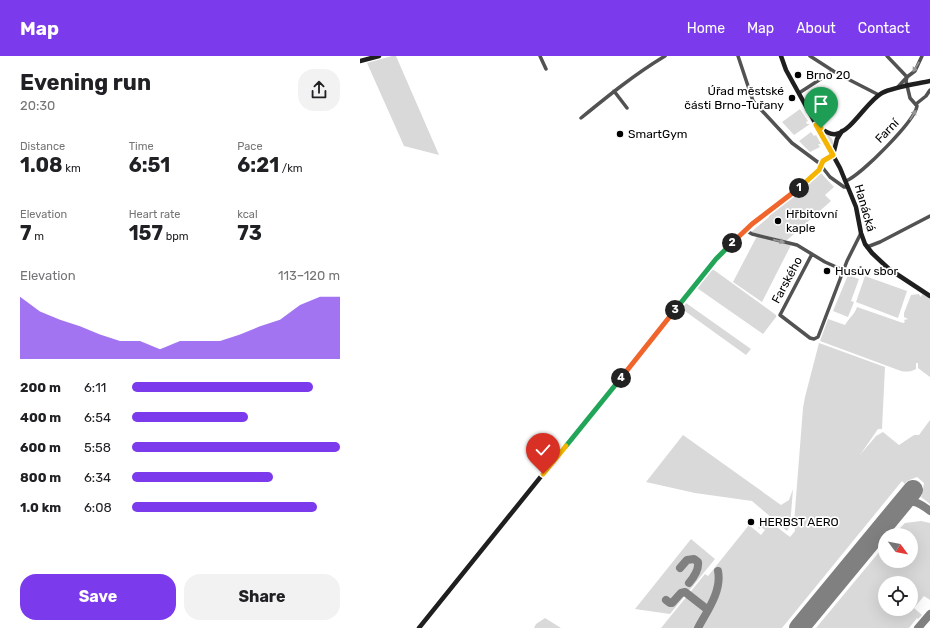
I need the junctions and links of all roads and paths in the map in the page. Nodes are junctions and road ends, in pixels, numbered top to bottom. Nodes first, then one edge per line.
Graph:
1 (379, 56) edge
2 (540, 56) edge
3 (665, 56) edge
4 (738, 56) edge
5 (781, 56) edge
6 (810, 56) edge
7 (887, 56) edge
8 (922, 56) edge
9 (815, 57) edge
10 (360, 61) edge
11 (546, 69) dead end
12 (833, 71) junction
13 (907, 77) junction
14 (930, 81) edge
15 (907, 86) junction
16 (896, 88) junction
17 (930, 90) edge
18 (614, 91) junction
19 (799, 93) junction
20 (879, 95) junction
21 (916, 104) junction
22 (627, 108) dead end
23 (581, 118) dead end
24 (816, 125) junction
25 (842, 131) junction
26 (833, 155) junction
27 (820, 165) junction
28 (846, 181) junction
29 (848, 187) junction
30 (930, 216) edge
31 (745, 230) junction
32 (861, 233) junction
33 (863, 240) junction
34 (856, 241) junction
35 (867, 247) junction
36 (812, 254) junction
37 (843, 270) junction
38 (930, 296) edge
39 (419, 628) edge

1 - 10 main road
2 - 11 street
3 - 18 street
4 - 27 street
5 - 19 main road, Hanácká
6 - 9 street
7 - 13 street
8 -> 13 street
9 - 12 street
12 - 19 street
12 - 20 street
13 - 15 street
13 - 16 street
14 - 15 main road
15 - 16 main road
15 - 21 street
16 - 20 main road
17 - 21 street
18 - 22 street
18 - 23 street
19 - 24 main road, Hanácká
20 - 25 main road
28 -> 21 street, Farní
24 - 25 main road
24 - 26 main road, Hanácká
25 - 26 main road
26 - 27 main road
26 - 28 main road, Hanácká
27 - 29 street
27 - 31 main road
28 - 29 main road, Hanácká
29 - 32 main road, Hanácká
30 - 35 street
31 -> 36 street
31 - 39 main road
32 - 33 main road, Hanácká
32 - 34 street
33 - 34 street
33 - 35 main road, Hanácká
34 - 37 street
35 - 38 main road, Hanácká
36 - 37 street
36 - 37 street, Farského

